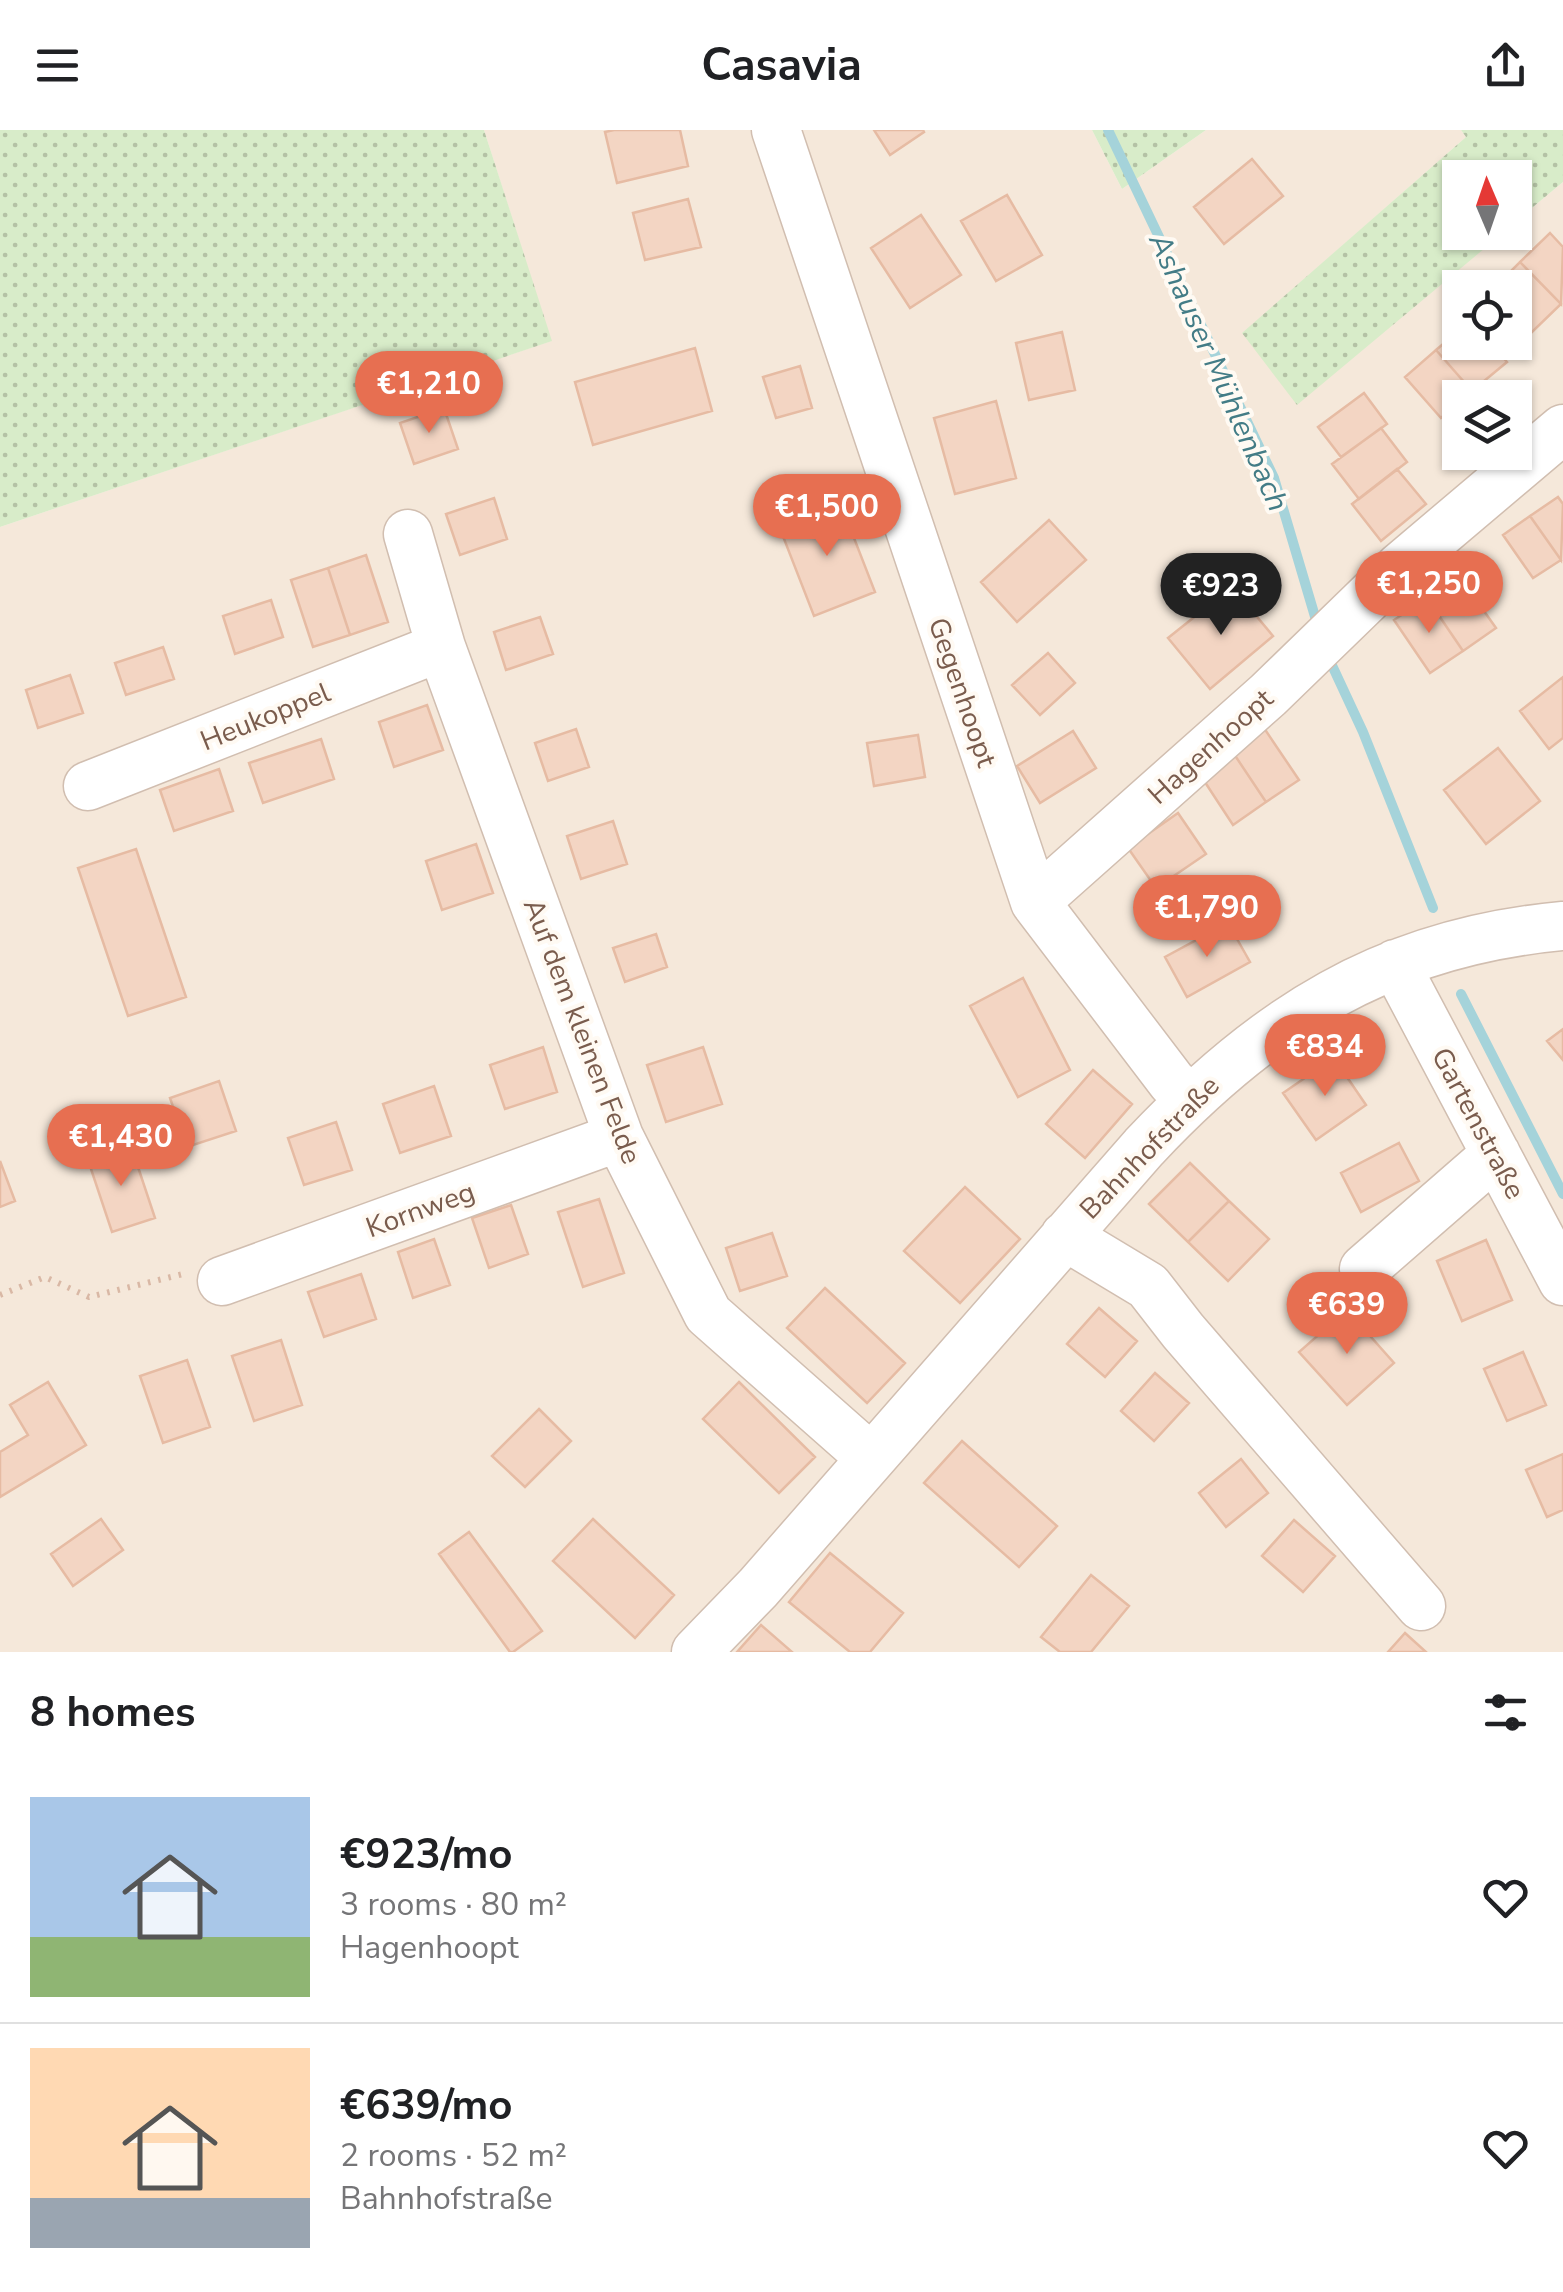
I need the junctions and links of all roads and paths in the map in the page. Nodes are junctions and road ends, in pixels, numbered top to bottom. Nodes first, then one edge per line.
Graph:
1 (776, 130) edge
2 (1563, 429) edge
3 (408, 534) dead end
4 (441, 647) junction
5 (88, 786) dead end
6 (1034, 902) junction
7 (1563, 926) edge
8 (1394, 964) junction
9 (1190, 1099) junction
10 (618, 1137) junction
11 (1496, 1154) junction
12 (1065, 1236) junction
13 (1364, 1268) dead end
14 (222, 1281) joint
15 (1563, 1281) edge
16 (0, 1295) edge
17 (871, 1458) junction
18 (1421, 1606) dead end
19 (696, 1652) edge

1 - 6 street, Gegenhoopt
2 - 6 street, Hagenhoopt
3 - 4 street, Auf dem kleinen Felde
4 - 5 street, Heukoppel
4 - 10 street, Auf dem kleinen Felde
6 - 9 street, Gegenhoopt
7 - 8 street, Bahnhofstraße
8 - 9 street, Bahnhofstraße
8 - 11 street, Gartenstraße
9 - 12 street, Bahnhofstraße
10 - 14 street, Kornweg
10 - 17 street, Auf dem kleinen Felde
11 - 13 street
11 - 15 street, Gartenstraße
12 - 17 street, Bahnhofstraße
12 - 18 street, Bahnhofstraße
14 - 16 path
17 - 19 street, Bahnhofstraße

